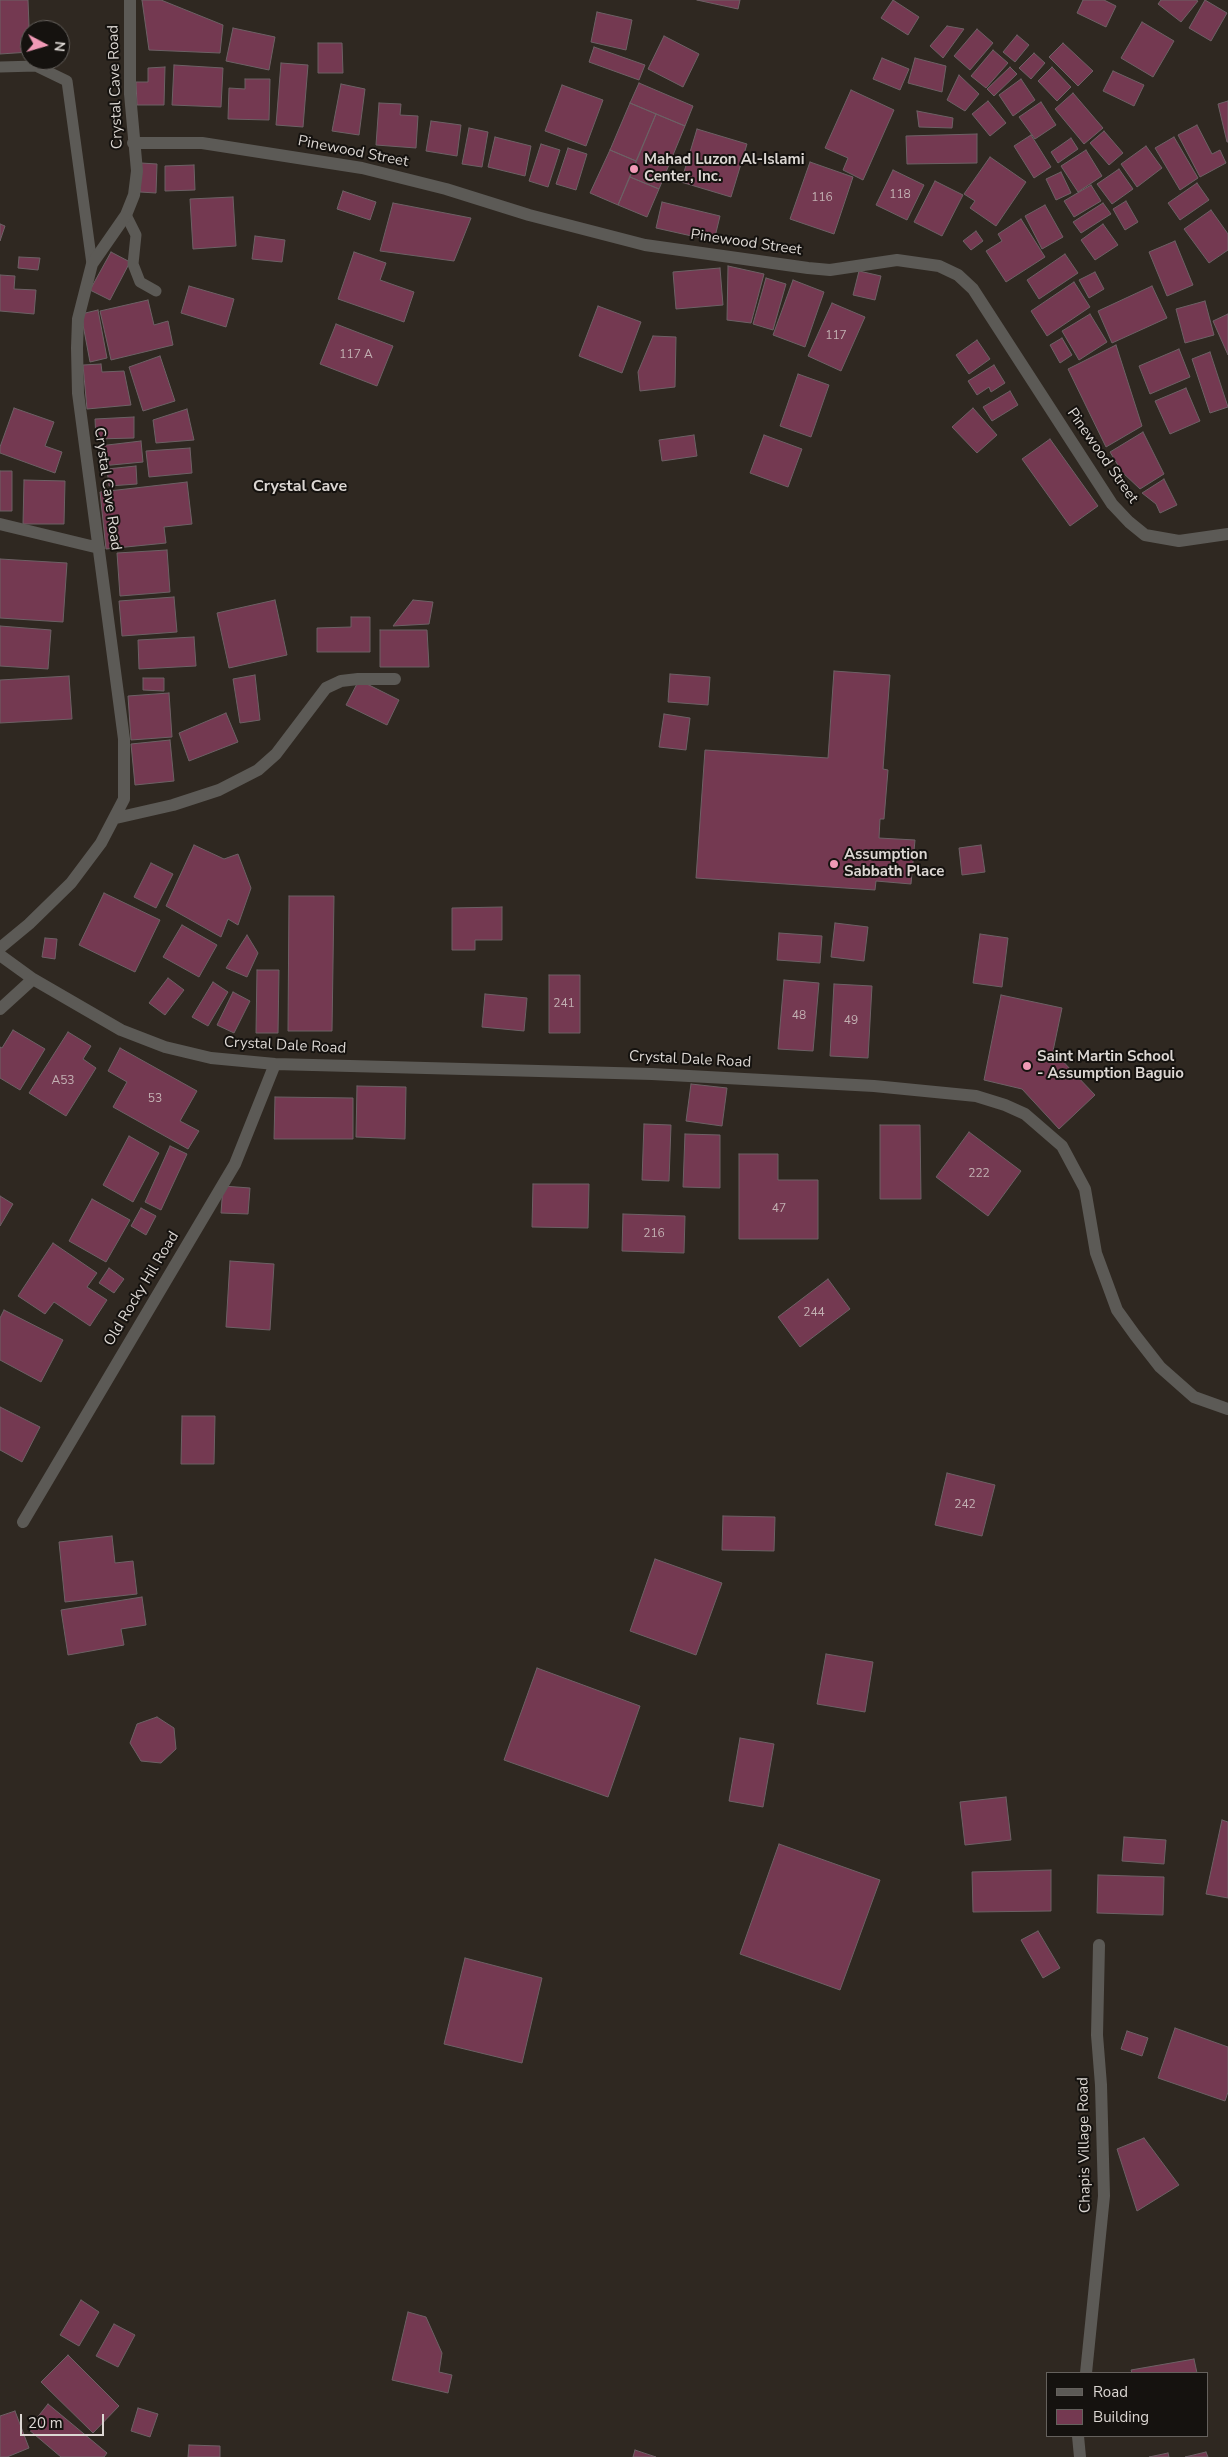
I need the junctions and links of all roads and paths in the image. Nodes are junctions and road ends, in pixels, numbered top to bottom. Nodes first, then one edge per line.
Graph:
1 (130, 0) edge
2 (0, 67) edge
3 (133, 143) junction
4 (126, 215) junction
5 (92, 264) junction
6 (156, 291) dead end
7 (0, 524) edge
8 (1228, 534) edge
9 (99, 548) junction
10 (395, 680) dead end
11 (116, 818) junction
12 (0, 948) edge
13 (0, 955) edge
14 (33, 979) junction
15 (0, 1009) edge
16 (275, 1064) junction
17 (1228, 1409) edge
18 (23, 1522) dead end
19 (1099, 1945) dead end
20 (1086, 2372) edge
21 (1078, 2437) edge
22 (1080, 2457) edge

1 - 3 street, Crystal Cave Road
2 - 5 lane
3 - 4 street, Crystal Cave Road
3 - 8 street, Pinewood Street
4 - 5 street, Crystal Cave Road
4 - 6 lane
5 - 9 street, Crystal Cave Road
7 - 9 street
9 - 11 street, Crystal Cave Road
10 - 11 street
11 - 12 street, Crystal Cave Road
13 - 14 street, Crystal Dale Road
14 - 15 street
14 - 16 street, Crystal Dale Road
16 - 17 street, Crystal Dale Road
16 - 18 street, Old Rocky Hil Road
19 - 20 street, Chapis Village Road
21 - 22 street

